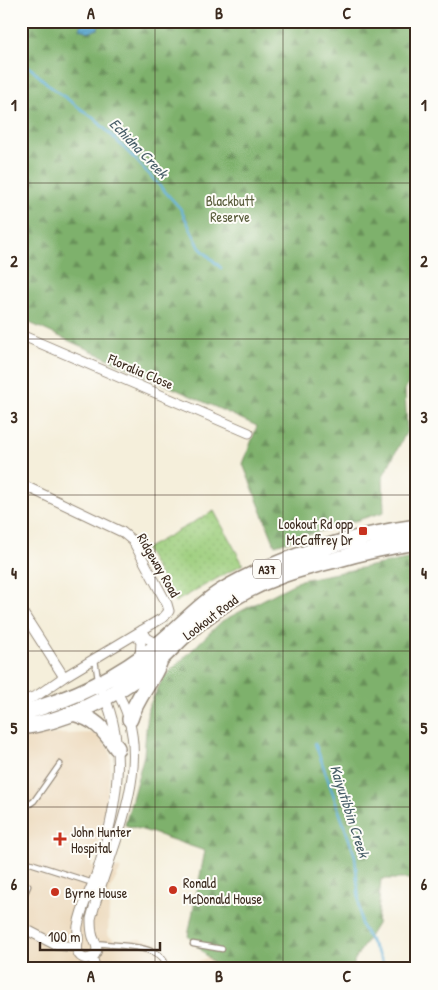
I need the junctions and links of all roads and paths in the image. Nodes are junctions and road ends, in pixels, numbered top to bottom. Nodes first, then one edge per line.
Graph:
1 (21, 334) edge
2 (249, 432) dead end
3 (21, 484) edge
4 (417, 527) edge
5 (417, 542) edge
6 (21, 610) edge
7 (139, 632) junction
8 (159, 652) junction
9 (140, 658) junction
10 (95, 659) junction
11 (64, 677) junction
12 (104, 691) junction
13 (21, 702) edge
14 (21, 713) edge
15 (73, 713) junction
16 (130, 719) junction
17 (21, 727) edge
18 (117, 748) junction
19 (60, 764) dead end
20 (21, 810) edge
21 (22, 861) edge
22 (21, 882) edge
23 (93, 883) junction
24 (22, 900) edge
25 (22, 929) edge
26 (95, 942) junction
27 (77, 944) junction
28 (194, 944) dead end
29 (112, 946) junction
30 (222, 949) dead end
31 (94, 956) junction
32 (96, 969) edge
33 (168, 969) edge

1 - 2 street, Floralia Close
3 - 7 street, Ridgeway Road
4 - 8 highway, Lookout Road / A37
5 - 8 highway, Lookout Road / A37
6 - 11 street
7 - 8 street
7 - 9 street
7 - 10 street, Ridgeway Road
8 - 9 highway, Lookout Road / A37
8 - 12 highway, Lookout Road / A37
8 - 16 highway
9 - 12 highway, Lookout Road / A37
10 - 11 street, Ridgeway Road
10 - 12 lane
11 - 13 street, Ridgeway Road
12 - 14 highway, Lookout Road / A37
12 - 15 highway, Lookout Road / A37
12 - 16 street
12 - 18 street
15 - 17 highway, Lookout Road / A37
15 - 18 highway
16 - 26 street
18 - 23 street
19 - 20 lane
21 - 23 lane
22 - 24 lane
23 - 27 street
25 - 27 street
26 - 27 street
26 - 29 lane
26 - 31 street
27 - 31 street
28 - 30 lane
29 - 31 lane
29 - 33 lane
31 - 32 street

